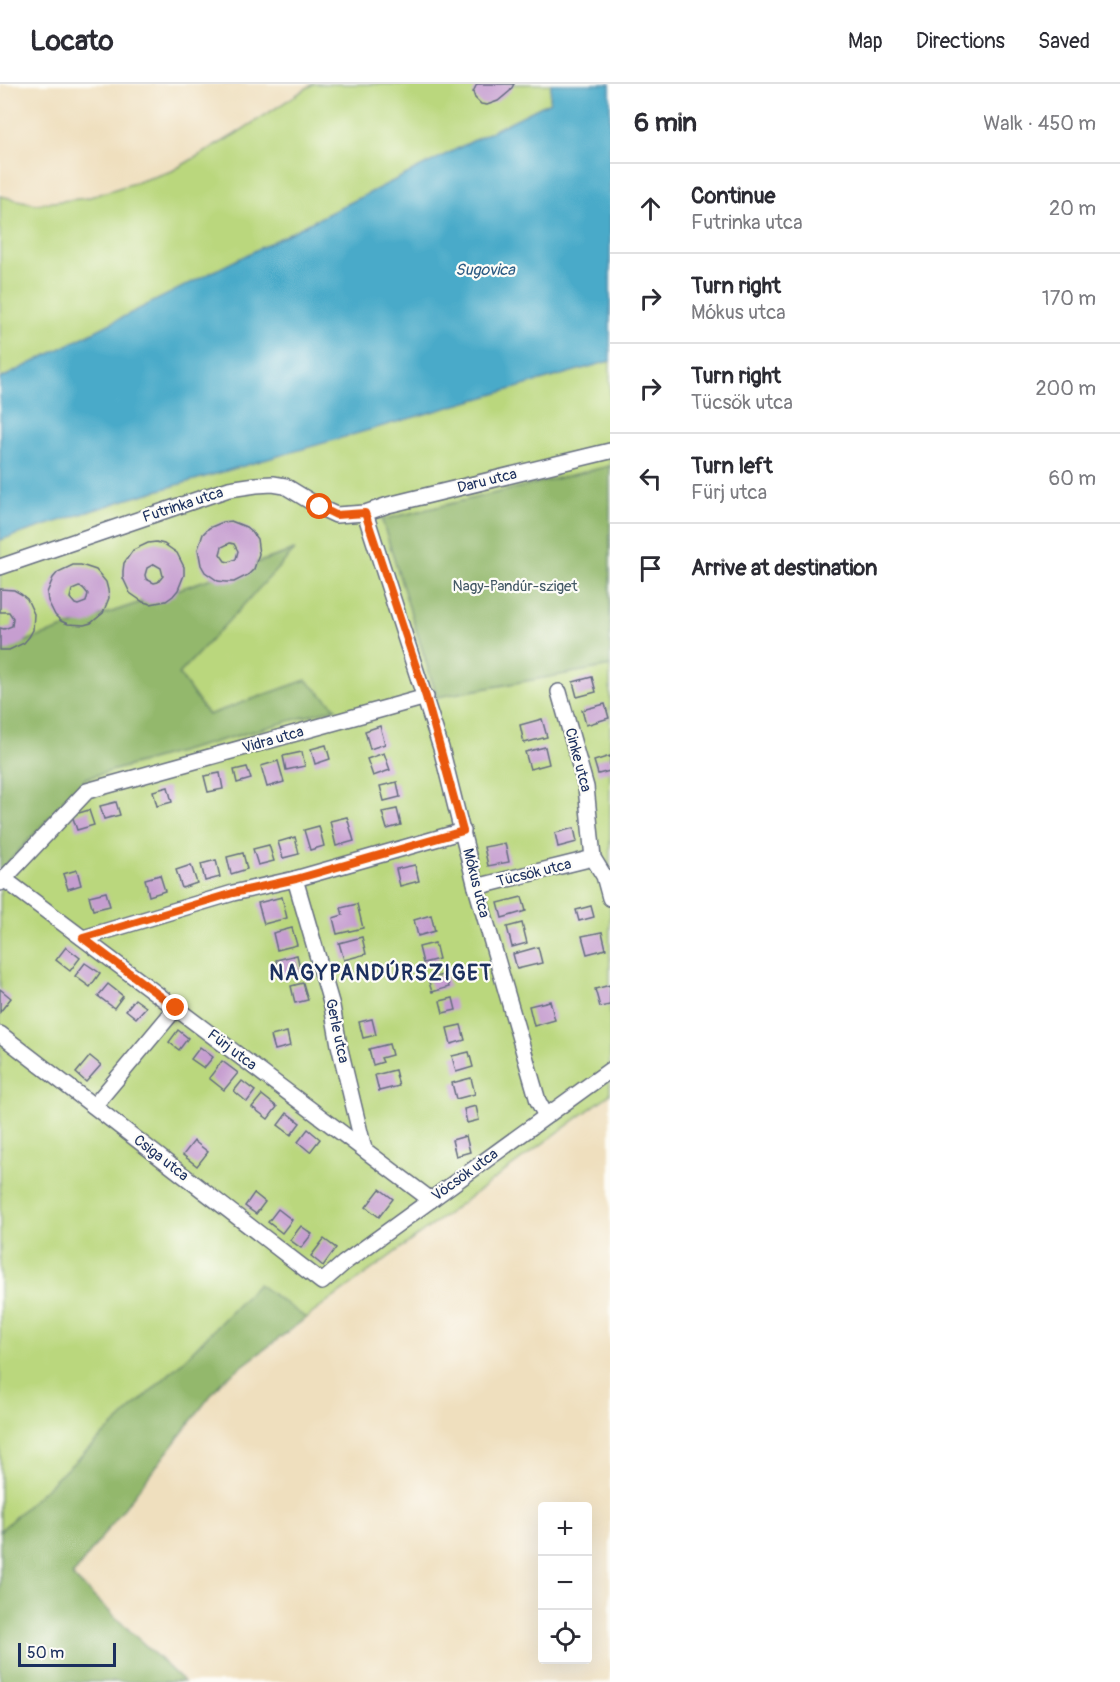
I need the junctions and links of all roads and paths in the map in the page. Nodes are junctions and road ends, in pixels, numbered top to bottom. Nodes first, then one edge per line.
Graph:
1 (610, 451) edge
2 (365, 513) junction
3 (0, 567) edge
4 (559, 692) dead end
5 (426, 697) junction
6 (463, 831) junction
7 (593, 858) junction
8 (296, 879) junction
9 (2, 881) edge
10 (476, 887) junction
11 (610, 898) edge
12 (83, 938) junction
13 (176, 1008) junction
14 (0, 1034) edge
15 (610, 1070) edge
16 (94, 1106) junction
17 (546, 1116) junction
18 (364, 1149) junction
19 (431, 1200) junction
20 (322, 1282) joint

1 - 2 street, Daru utca
2 - 3 street, Futrinka utca
2 - 5 street, Mókus utca
4 - 7 street, Cinke utca
5 - 6 street, Mókus utca
5 - 9 street, Vidra utca
6 - 8 street
6 - 10 street, Mókus utca
7 - 10 street, Tücsök utca
7 - 11 street, Cinke utca
8 - 12 street
8 - 18 street, Gerle utca
9 - 12 street, Fürj utca
10 - 17 street, Mókus utca
12 - 13 street, Fürj utca
13 - 16 street
13 - 18 street, Fürj utca
14 - 16 street, Csiga utca
15 - 17 street, Vöcsök utca
16 - 20 street, Csiga utca
17 - 19 street, Vöcsök utca
18 - 19 street, Fürj utca
19 - 20 street, Vöcsök utca

